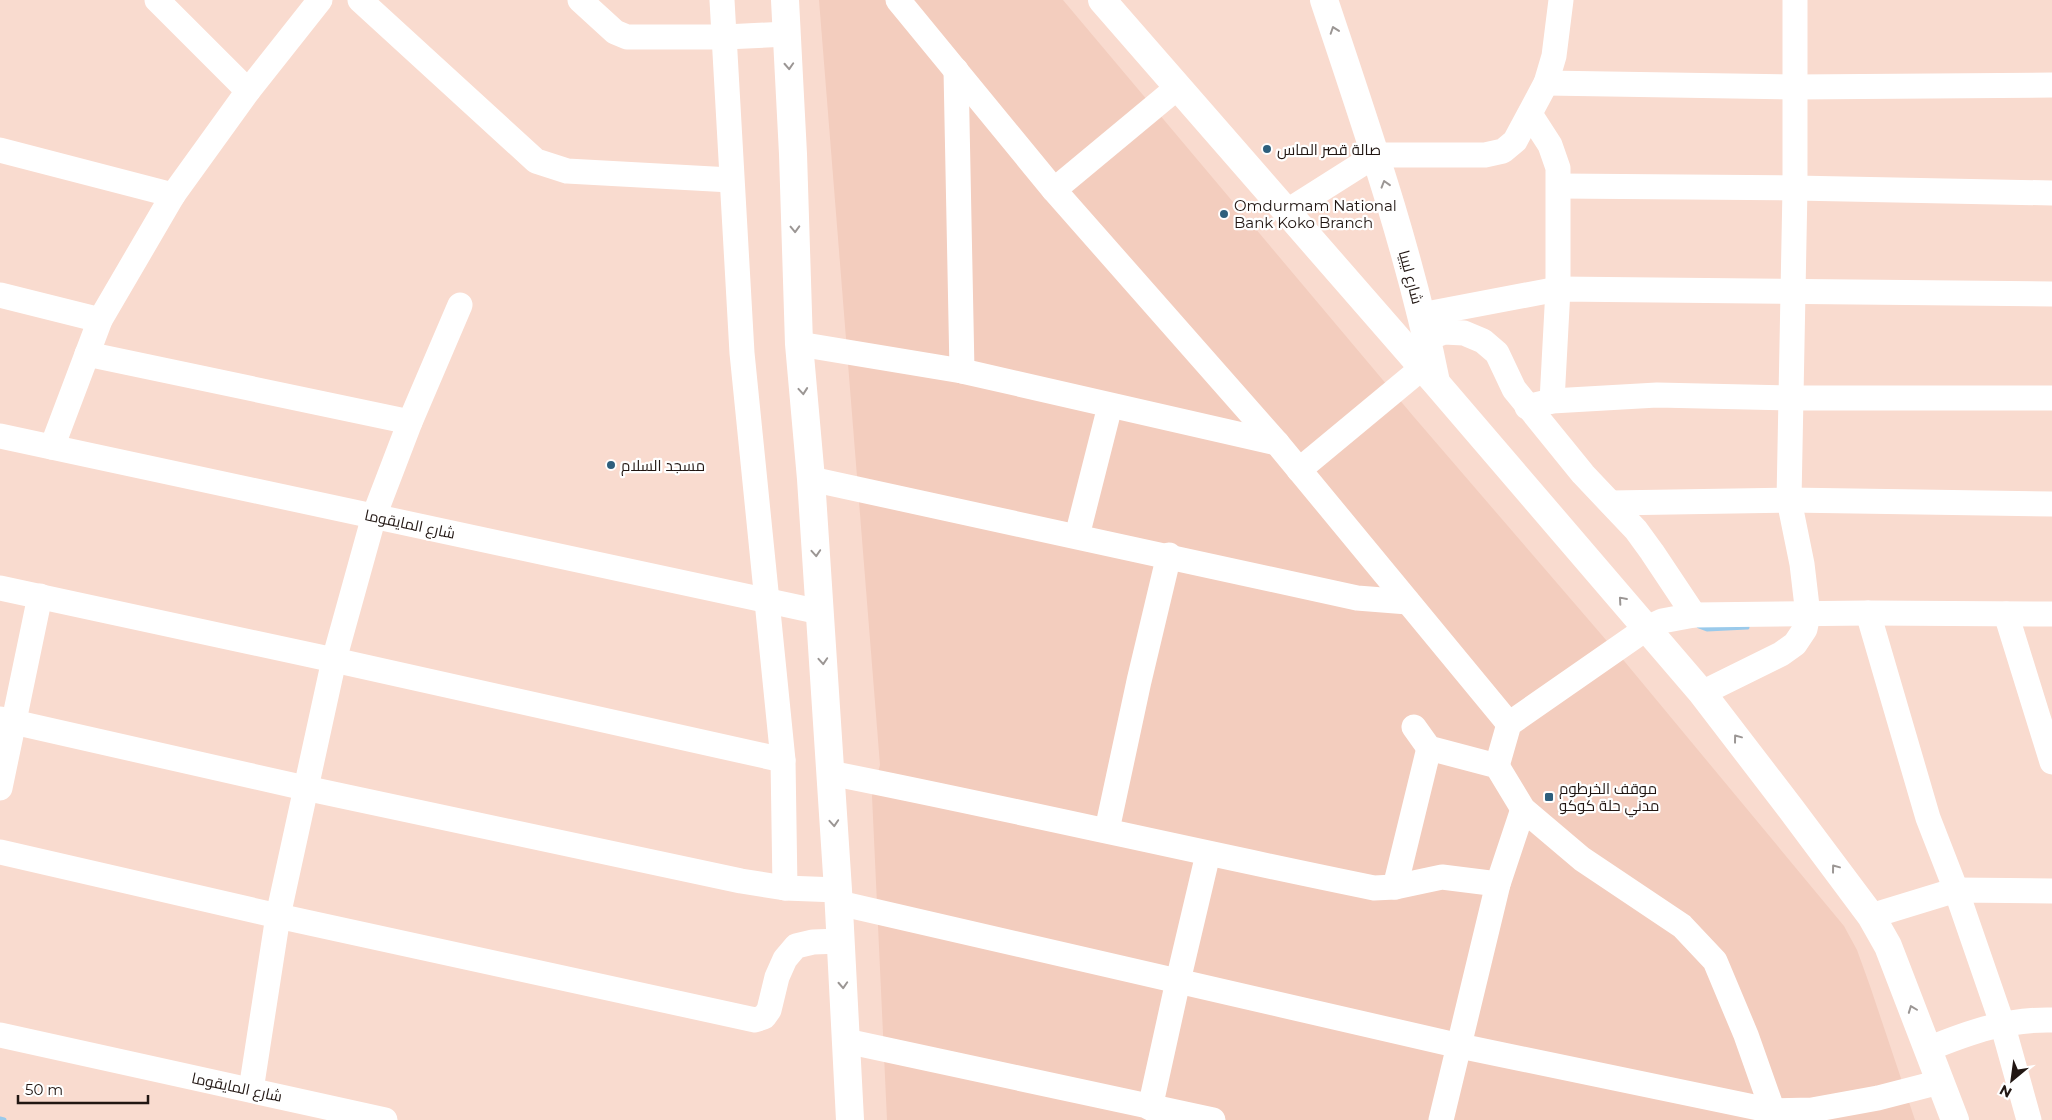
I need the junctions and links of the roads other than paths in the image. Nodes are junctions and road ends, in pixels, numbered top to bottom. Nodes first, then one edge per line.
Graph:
1 (157, 0) edge
2 (320, 0) edge
3 (580, 0) edge
4 (722, 0) edge
5 (785, 0) edge
6 (898, 0) edge
7 (1102, 0) edge
8 (1324, 0) edge
9 (1561, 0) edge
10 (1795, 0) edge
11 (365, 1) edge
12 (787, 34) junction
13 (725, 37) junction
14 (956, 70) junction
15 (1546, 83) junction
16 (2052, 85) edge
17 (1795, 86) junction
18 (1178, 87) junction
19 (248, 90) junction
20 (1530, 114) junction
21 (0, 150) edge
22 (1376, 155) junction
23 (731, 180) junction
24 (1559, 186) junction
25 (1795, 188) junction
26 (1054, 190) junction
27 (2052, 193) edge
28 (173, 195) junction
29 (1286, 212) junction
30 (1558, 289) junction
31 (1793, 292) junction
32 (2052, 294) edge
33 (0, 295) edge
34 (460, 305) dead end
35 (100, 320) junction
36 (1425, 326) junction
37 (799, 344) junction
38 (87, 354) junction
39 (962, 371) junction
40 (1430, 376) junction
41 (1790, 398) junction
42 (2052, 398) edge
43 (1552, 401) junction
44 (1110, 406) junction
45 (1527, 406) junction
46 (410, 422) junction
47 (0, 436) edge
48 (1277, 443) junction
49 (52, 447) junction
50 (1299, 470) junction
51 (811, 479) junction
52 (1789, 500) junction
53 (1611, 503) junction
54 (2052, 504) edge
55 (374, 516) junction
56 (1077, 536) junction
57 (1169, 556) junction
58 (0, 588) edge
59 (40, 596) junction
60 (768, 601) junction
61 (1408, 602) junction
62 (820, 612) junction
63 (1868, 613) junction
64 (2006, 614) junction
65 (2052, 614) edge
66 (1694, 615) junction
67 (1808, 615) junction
68 (1647, 628) junction
69 (334, 660) junction
70 (1702, 692) junction
71 (7, 721) edge
72 (1509, 724) junction
73 (1414, 727) dead end
74 (1429, 748) junction
75 (783, 760) junction
76 (2051, 760) edge
77 (1497, 766) junction
78 (830, 774) junction
79 (0, 788) edge
80 (305, 788) junction
81 (1523, 809) junction
82 (1107, 830) junction
83 (0, 852) edge
84 (1208, 854) junction
85 (1498, 884) junction
86 (785, 888) junction
87 (1395, 888) junction
88 (1956, 890) junction
89 (2052, 891) edge
90 (839, 896) junction
91 (278, 916) junction
92 (1871, 916) junction
93 (841, 941) junction
94 (1178, 980) junction
95 (2052, 1020) edge
96 (2002, 1023) junction
97 (0, 1035) edge
98 (846, 1041) junction
99 (1460, 1046) junction
100 (1928, 1049) junction
101 (1940, 1082) junction
102 (251, 1090) junction
103 (1150, 1108) junction
104 (1774, 1115) edge
105 (385, 1120) edge
106 (850, 1120) edge
107 (1213, 1120) edge
108 (1442, 1120) edge
109 (1955, 1120) edge
110 (2029, 1120) edge

1 - 19 street
2 - 19 street
3 - 13 street
4 - 13 street
5 - 12 main road
6 - 14 street
7 - 18 main road
22 -> 8 main road, شارع ليبيا
9 - 15 street
10 - 17 street
11 - 23 street
12 - 13 street
12 -> 37 main road
13 - 23 street
14 - 26 street
14 - 39 street
15 - 17 street
15 - 20 street
16 - 17 street
17 - 25 street
18 - 26 street
18 - 29 main road
19 - 28 street
20 - 22 street
20 - 24 street
21 - 28 street
22 - 29 street
36 -> 22 main road, شارع ليبيا
23 - 60 street
24 - 25 street
24 - 30 street
25 - 27 street
25 - 31 street
26 - 48 street
28 - 35 street
29 - 40 main road
30 - 31 street
30 - 36 street
30 - 43 street
31 - 32 street
31 - 41 street
33 - 35 street
34 - 46 street
35 - 38 street
36 - 40 main road, شارع ليبيا
36 - 45 street
37 - 39 street
37 -> 51 main road
38 - 46 street
38 - 49 street
39 - 44 street
40 - 50 street
68 -> 40 main road
41 - 42 street
41 - 43 street
41 - 52 street
43 - 45 street
44 - 48 street
44 - 56 street
45 - 53 street
46 - 55 street
47 - 49 street, شارع المايقوما
48 - 50 street
49 - 55 street, شارع المايقوما
50 - 61 street
51 - 56 street
51 -> 62 main road
52 - 53 street
52 - 54 street
52 - 67 street
53 - 66 street
55 - 60 street, شارع المايقوما
55 - 69 street
56 - 57 street
57 - 61 street
57 - 82 street
58 - 59 street
59 - 69 street
59 - 71 street
60 - 62 street, شارع المايقوما
60 - 75 street
61 - 72 street
62 -> 78 main road
63 - 64 street
63 - 67 street
63 - 88 street
64 - 65 street
64 - 76 street
66 - 67 street
66 - 68 street
67 - 70 street
68 - 70 main road
68 - 72 street
69 - 75 street
69 - 80 street
92 -> 70 main road
71 - 79 street
71 - 80 street
72 - 77 street
73 - 74 street
74 - 77 street
74 - 87 street
75 - 86 street
77 - 81 street
78 - 82 street
78 -> 90 main road
80 - 86 street
80 - 91 street
81 - 85 street
81 - 104 street
82 - 84 street
83 - 91 street
84 - 87 street
84 - 94 street
85 - 87 street
85 - 99 street
86 - 90 street
88 - 89 street
88 - 92 street
88 - 96 street
90 - 93 main road
90 - 94 street
91 - 93 street
91 - 102 street
100 -> 92 main road
93 -> 98 main road
94 - 99 street
94 - 103 street
95 - 96 street
96 - 100 street
96 - 110 street
97 - 102 street, شارع المايقوما
98 - 103 street
98 - 106 main road
99 - 104 street
99 - 108 street
100 - 101 main road
101 - 104 street
101 - 109 main road
102 - 105 street, شارع المايقوما
103 - 107 street

